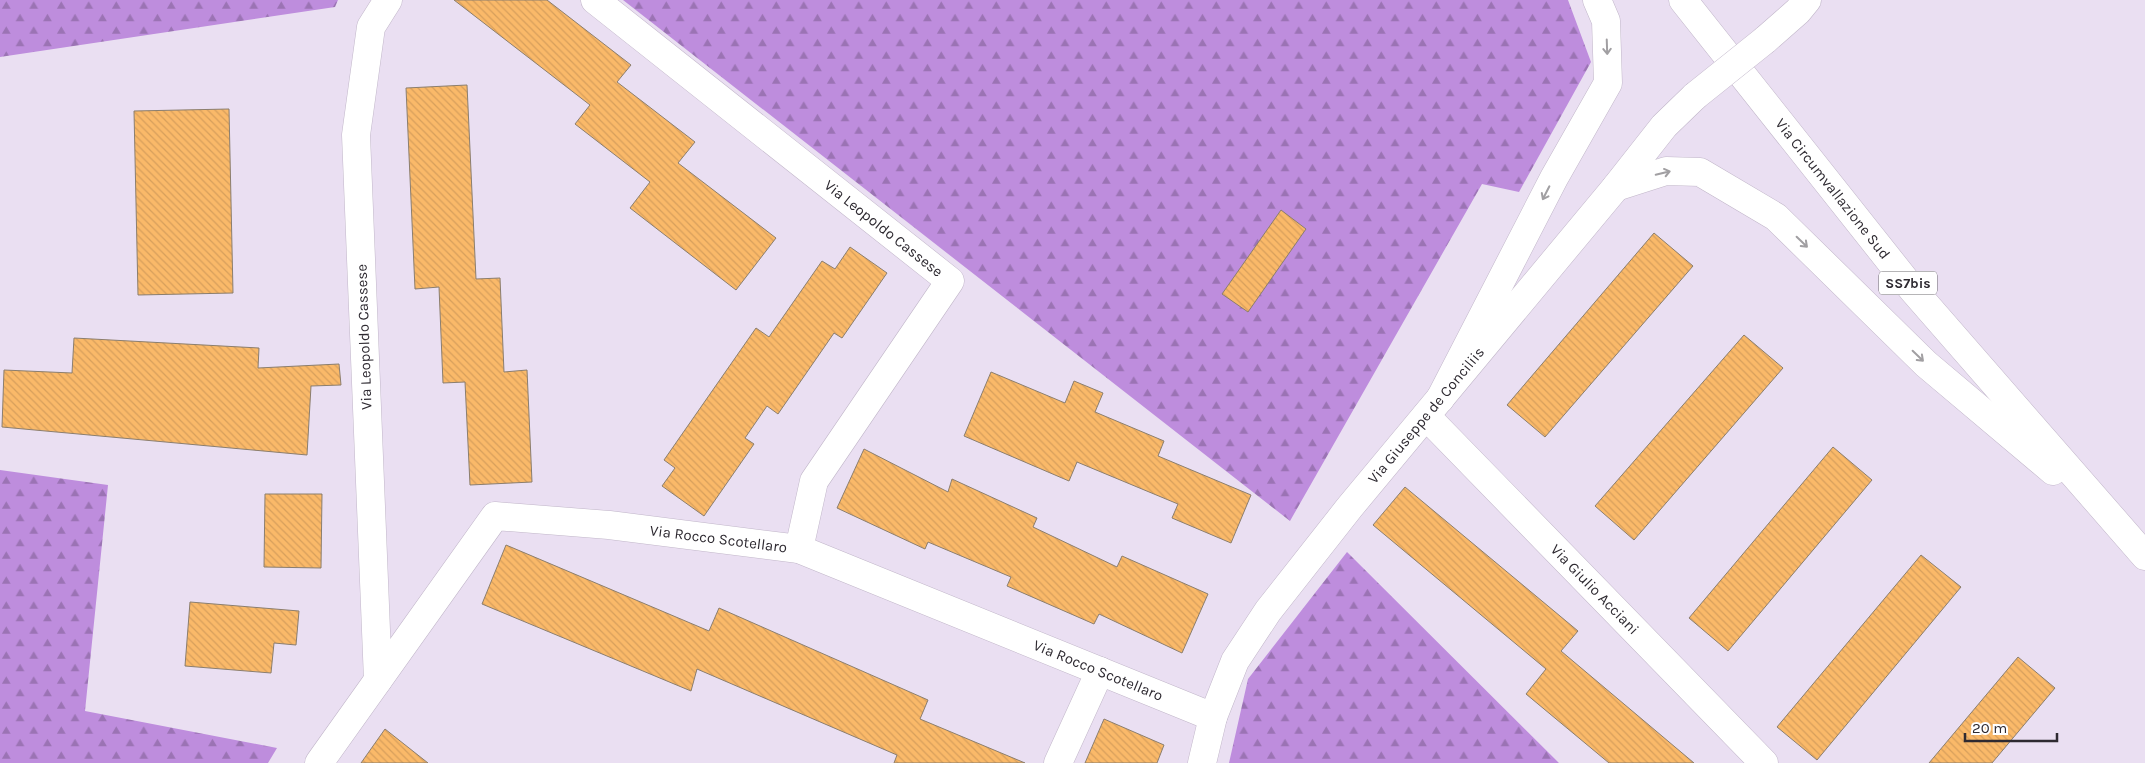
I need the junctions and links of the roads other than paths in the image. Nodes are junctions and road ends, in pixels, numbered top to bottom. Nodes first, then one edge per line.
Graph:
1 (374, 0) edge
2 (388, 0) edge
3 (595, 0) edge
4 (1597, 0) edge
5 (1683, 0) edge
6 (1807, 0) edge
7 (1698, 12) edge
8 (371, 27) junction
9 (1616, 187) junction
10 (1433, 407) junction
11 (2121, 528) junction
12 (799, 549) junction
13 (2145, 556) edge
14 (1100, 671) junction
15 (378, 680) junction
16 (1213, 717) junction
17 (319, 763) edge
18 (1058, 763) edge
19 (1202, 763) edge
20 (1764, 763) edge

1 - 8 street
2 - 8 street, Via Leopoldo Cassese
3 - 12 street, Via Leopoldo Cassese
4 -> 10 street
5 - 7 street, Via Circumvallazione Sud / SS7bis
6 - 9 street, Via Giuseppe de Conciliis, bridge
7 - 11 street, Via Circumvallazione Sud / SS7bis
8 - 15 street, Via Leopoldo Cassese
9 - 10 street, Via Giuseppe de Conciliis
9 -> 11 street
10 - 16 street, Via Giuseppe de Conciliis
10 - 20 street, Via Giulio Acciani
11 - 13 street, Via Circumvallazione Sud / SS7bis
12 - 14 street, Via Rocco Scotellaro
12 - 15 street, Via Rocco Scotellaro
14 - 16 street, Via Rocco Scotellaro
14 - 18 street
15 - 17 street, Via Rocco Scotellaro
16 - 19 street, Via Giuseppe de Conciliis

